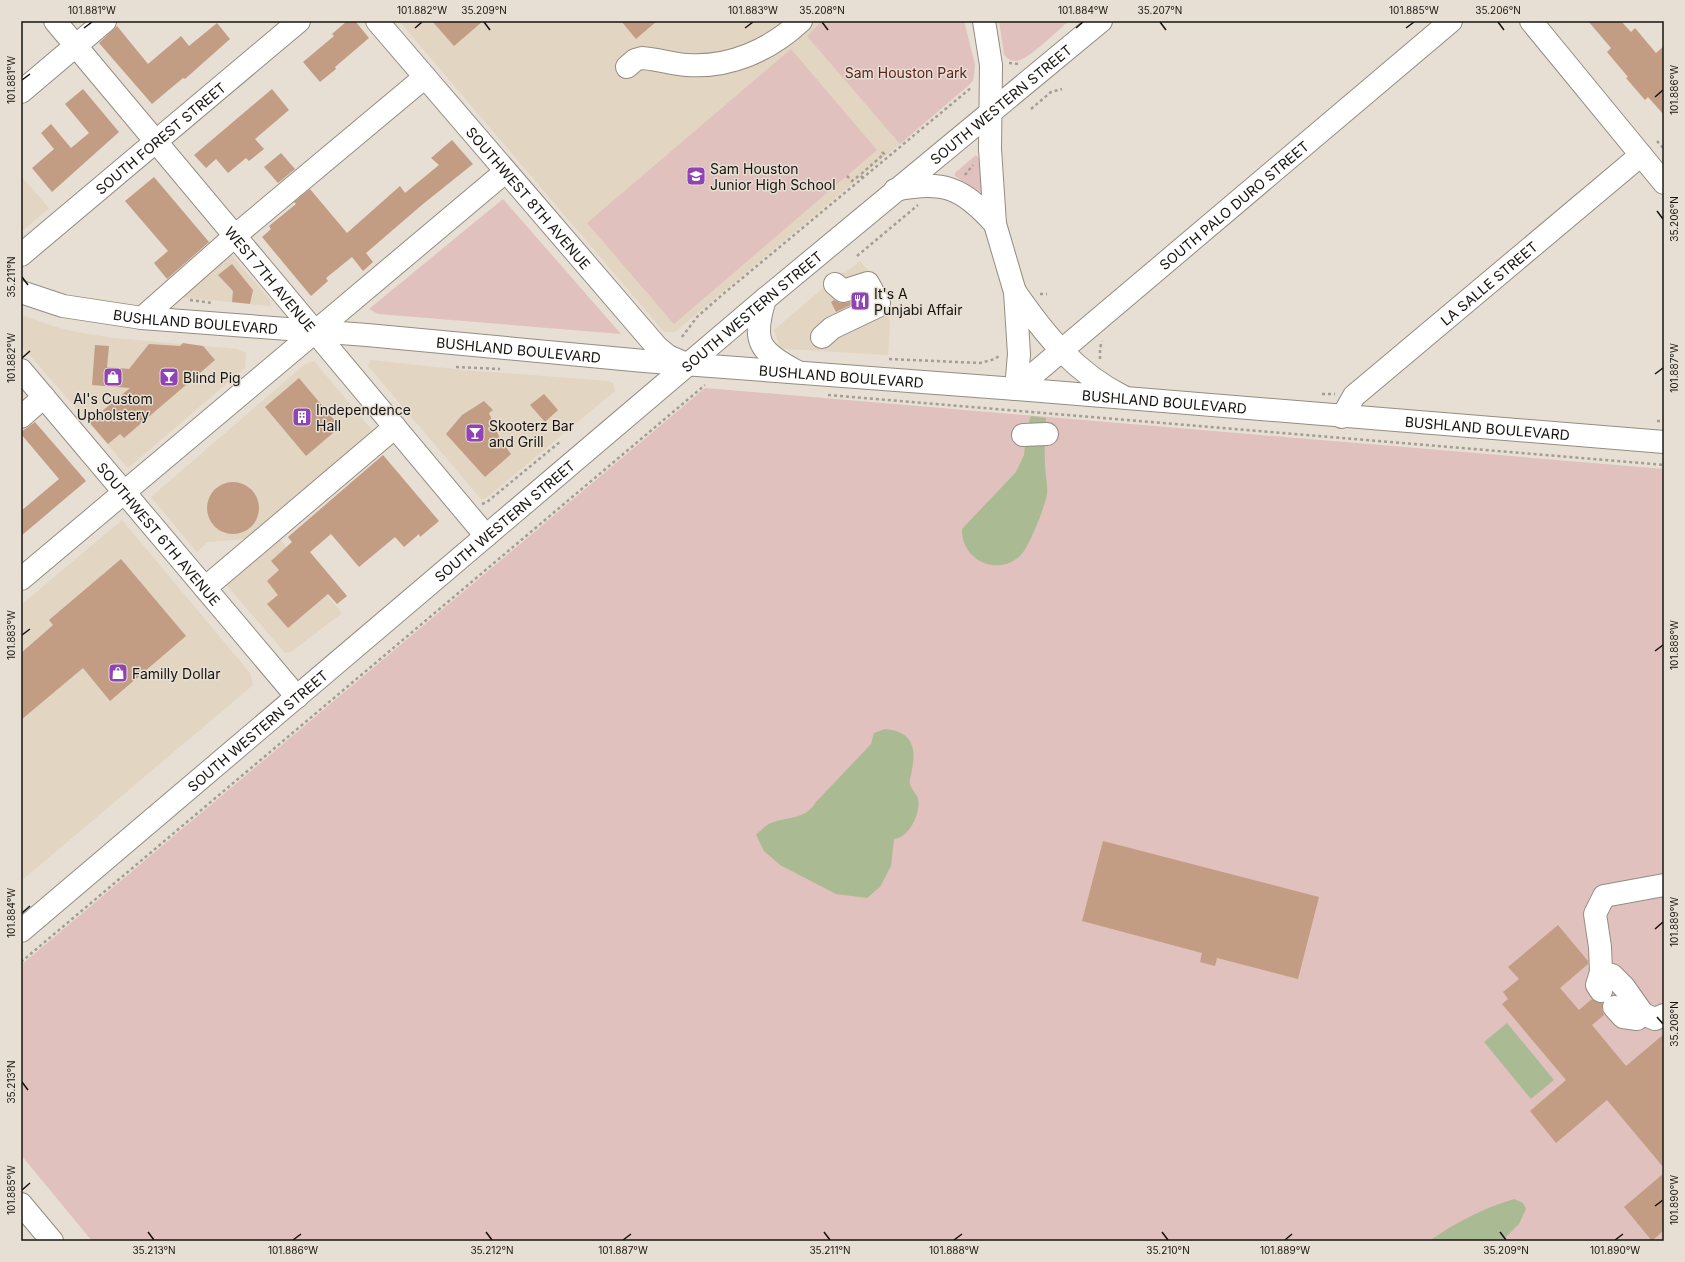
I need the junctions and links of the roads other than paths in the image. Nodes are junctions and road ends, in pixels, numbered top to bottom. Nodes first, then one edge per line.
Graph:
1 (56, 21) edge
2 (105, 21) edge
3 (298, 21) edge
4 (377, 21) edge
5 (801, 21) edge
6 (984, 21) edge
7 (1101, 21) edge
8 (1451, 21) edge
9 (1530, 21) edge
10 (76, 46) junction
11 (627, 67) dead end
12 (425, 78) junction
13 (21, 92) edge
14 (991, 112) junction
15 (156, 141) junction
16 (1641, 155) junction
17 (505, 172) junction
18 (1664, 183) edge
19 (895, 190) junction
20 (995, 224) junction
21 (236, 235) junction
22 (21, 255) edge
23 (835, 284) dead end
24 (21, 292) edge
25 (1015, 292) junction
26 (765, 300) junction
27 (142, 318) junction
28 (316, 332) junction
29 (822, 337) dead end
30 (1060, 351) junction
31 (689, 365) junction
32 (21, 370) edge
33 (799, 372) junction
34 (1016, 389) junction
35 (44, 397) junction
36 (1128, 400) junction
37 (21, 417) edge
38 (1342, 417) junction
39 (395, 427) junction
40 (1047, 434) dead end
41 (1023, 435) dead end
42 (1664, 442) edge
43 (125, 491) junction
44 (486, 536) junction
45 (21, 579) edge
46 (205, 588) junction
47 (297, 698) junction
48 (1664, 885) edge
49 (21, 931) edge
50 (1605, 990) junction
51 (1654, 1014) edge
52 (21, 1204) edge
53 (52, 1241) edge

1 - 10 street, WEST 7TH AVENUE
2 - 10 street
3 - 15 street, SOUTH FOREST STREET
4 - 12 street, SOUTHWEST 8TH AVENUE
5 - 11 street
6 - 14 street
7 - 14 street, SOUTH WESTERN STREET
8 - 30 street, SOUTH PALO DURO STREET
9 - 16 street
10 - 13 street
10 - 15 street, WEST 7TH AVENUE
12 - 17 street, SOUTHWEST 8TH AVENUE
12 - 21 street
14 - 19 street, SOUTH WESTERN STREET
14 - 20 street
15 - 21 street, WEST 7TH AVENUE
15 - 22 street, SOUTH FOREST STREET
16 - 18 street
16 - 38 street, LA SALLE STREET
17 - 28 street
17 - 31 street, SOUTHWEST 8TH AVENUE
19 - 20 street
19 - 26 street, SOUTH WESTERN STREET
20 - 25 street
21 - 27 street
21 - 28 street, WEST 7TH AVENUE
23 - 29 street
24 - 27 street, BUSHLAND BOULEVARD
25 - 30 street
25 - 34 street
26 - 31 street, SOUTH WESTERN STREET
26 - 33 street
27 - 28 street, BUSHLAND BOULEVARD
28 - 31 street, BUSHLAND BOULEVARD
28 - 39 street, WEST 7TH AVENUE
28 - 43 street
30 - 34 street, SOUTH PALO DURO STREET
30 - 36 street
31 - 33 street, BUSHLAND BOULEVARD
31 - 44 street, SOUTH WESTERN STREET
32 - 35 street, SOUTHWEST 6TH AVENUE
33 - 34 street, BUSHLAND BOULEVARD
34 - 36 street, BUSHLAND BOULEVARD
35 - 37 street
35 - 43 street, SOUTHWEST 6TH AVENUE
36 - 38 street, BUSHLAND BOULEVARD
38 - 42 street, BUSHLAND BOULEVARD
39 - 44 street, WEST 7TH AVENUE
39 - 46 street
40 - 41 street
43 - 45 street
43 - 46 street, SOUTHWEST 6TH AVENUE
44 - 47 street, SOUTH WESTERN STREET
46 - 47 street, SOUTHWEST 6TH AVENUE
47 - 49 street, SOUTH WESTERN STREET
48 - 50 street
50 - 51 street
50 - 51 street
52 - 53 street

